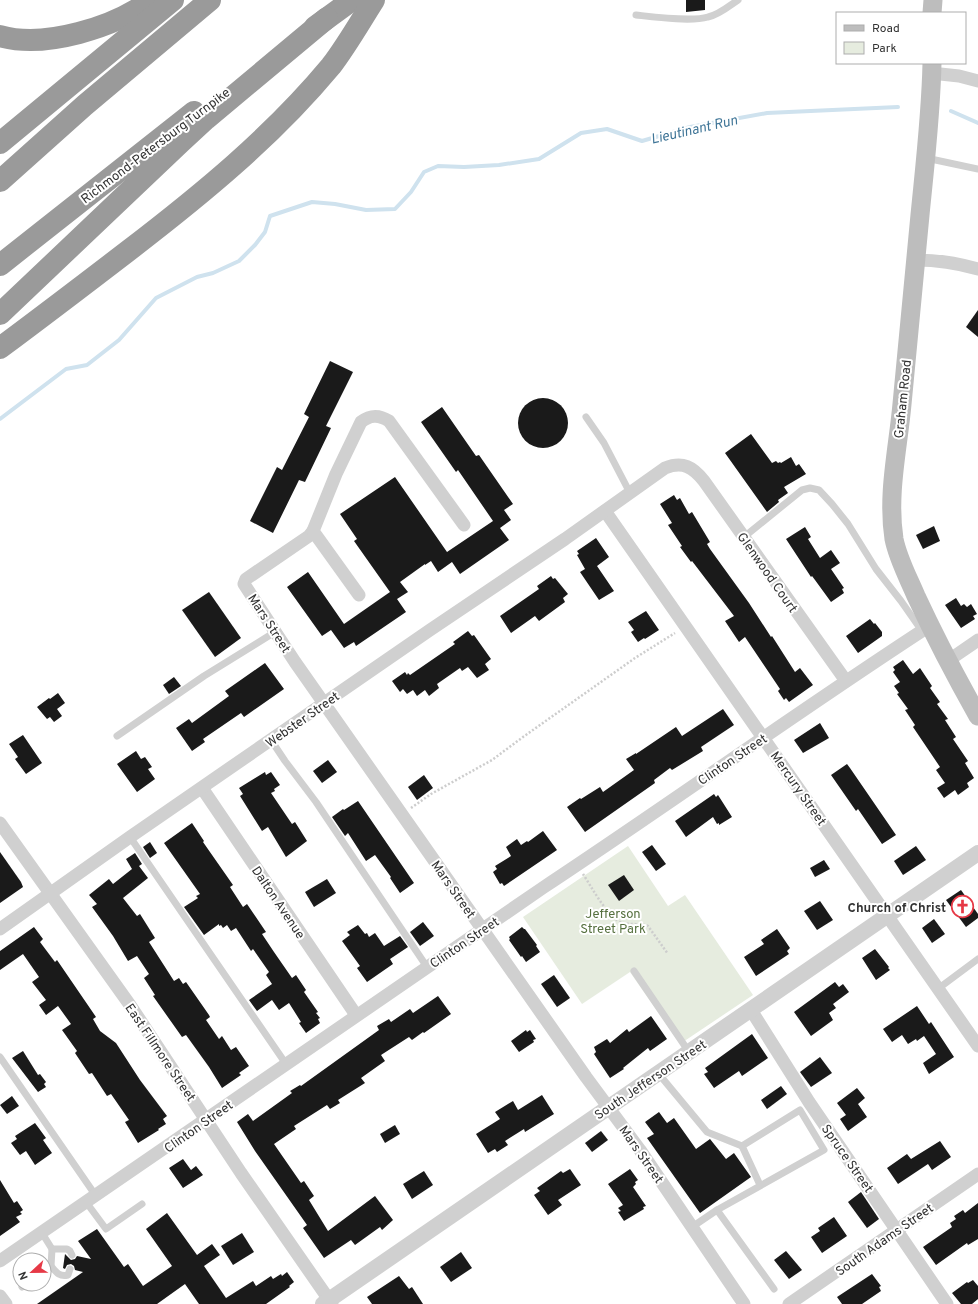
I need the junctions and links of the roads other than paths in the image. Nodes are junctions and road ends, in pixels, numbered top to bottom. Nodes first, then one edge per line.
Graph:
1 (151, 0) edge
2 (173, 0) edge
3 (210, 0) edge
4 (352, 0) edge
5 (374, 0) edge
6 (738, 0) edge
7 (933, 0) edge
8 (932, 12) edge
9 (636, 15) dead end
10 (327, 18) junction
11 (0, 36) edge
12 (931, 68) edge
13 (978, 81) edge
14 (0, 143) edge
15 (926, 158) junction
16 (978, 169) edge
17 (0, 180) edge
18 (916, 260) junction
19 (0, 265) edge
20 (978, 269) edge
21 (0, 314) edge
22 (0, 348) edge
23 (586, 417) dead end
24 (687, 466) joint
25 (630, 493) junction
26 (605, 511) junction
27 (464, 525) dead end
28 (312, 531) junction
29 (744, 537) junction
30 (359, 595) dead end
31 (926, 628) junction
32 (275, 632) junction
33 (978, 640) edge
34 (949, 660) junction
35 (846, 681) junction
36 (325, 704) junction
37 (978, 716) edge
38 (118, 736) dead end
39 (764, 738) junction
40 (272, 740) junction
41 (202, 788) junction
42 (0, 823) edge
43 (130, 837) junction
44 (978, 853) edge
45 (50, 894) junction
46 (888, 915) junction
47 (0, 929) edge
48 (482, 929) junction
49 (978, 960) edge
50 (427, 967) junction
51 (634, 971) dead end
52 (939, 988) junction
53 (751, 1010) junction
54 (356, 1015) junction
55 (978, 1046) edge
56 (689, 1052) junction
57 (0, 1057) edge
58 (286, 1064) junction
59 (658, 1073) junction
60 (608, 1107) junction
61 (206, 1120) junction
62 (742, 1146) junction
63 (978, 1174) edge
64 (760, 1185) junction
65 (91, 1199) junction
66 (142, 1204) dead end
67 (717, 1210) junction
68 (692, 1227) junction
69 (897, 1229) junction
70 (42, 1233) junction
71 (52, 1249) junction
72 (52, 1252) edge
73 (72, 1255) dead end
74 (0, 1261) edge
75 (52, 1267) edge
76 (70, 1269) dead end
77 (774, 1290) dead end
78 (0, 1296) edge
79 (328, 1302) edge
80 (6, 1304) edge
81 (744, 1304) edge
82 (790, 1304) edge
83 (948, 1304) edge

1 - 11 highway
2 - 14 highway
3 - 17 highway
4 - 10 highway, Richmond-Petersburg Turnpike
5 - 22 highway
6 - 9 lane
7 - 8 main road
10 - 19 highway, Richmond-Petersburg Turnpike
10 - 21 highway
12 - 13 street
12 - 15 main road, Graham Road
15 - 16 lane
15 - 18 main road, Graham Road
18 - 20 street
18 - 31 main road, Graham Road
23 - 25 lane
24 - 25 street, Webster Street
24 - 29 street, Glenwood Court
25 - 26 street, Webster Street
26 - 36 street, Webster Street
26 - 39 street, Mercury Street
27 - 28 street
28 - 30 street
28 - 32 street, Mars Street
29 - 31 lane
29 - 35 street, Glenwood Court
31 - 34 main road, Graham Road
31 - 35 street, Clinton Street
32 - 36 street, Mars Street
32 - 38 lane
33 - 34 street
34 - 37 main road, Graham Road
35 - 39 street, Clinton Street
36 - 40 street, Webster Street
36 - 48 street, Mars Street
39 - 46 street, Mercury Street
39 - 48 street, Clinton Street
40 - 41 street, Webster Street
40 - 50 lane
41 - 43 street, Webster Street
41 - 54 street, Dalton Avenue
42 - 45 street, East Fillmore Street
43 - 45 street, Webster Street
43 - 58 lane
44 - 46 street, South Jefferson Street
45 - 47 street, Webster Street
45 - 61 street, East Fillmore Street
46 - 52 street, Mercury Street
46 - 53 street, South Jefferson Street
48 - 50 street, Clinton Street
48 - 60 street, Mars Street
49 - 52 lane
50 - 54 street, Clinton Street
51 - 56 lane
52 - 55 street, Mercury Street
53 - 56 street, South Jefferson Street
53 - 69 street, Spruce Street
54 - 58 street, Clinton Street
56 - 59 street, South Jefferson Street
57 - 65 lane
58 - 61 street, Clinton Street
59 - 60 street, South Jefferson Street
59 - 62 lane
60 - 68 street, Mars Street
60 - 79 street, South Jefferson Street
61 - 65 street, Clinton Street
61 - 79 street, East Fillmore Street
62 - 64 lane
62 - 64 lane
63 - 69 street, South Adams Street
64 - 67 lane
65 - 66 lane
65 - 70 street, Clinton Street
67 - 68 lane
67 - 77 lane
68 - 81 street, Mars Street
69 - 82 street, South Adams Street
69 - 83 street, Spruce Street
70 - 71 lane
70 - 74 street, Clinton Street
71 - 72 lane
71 - 73 lane
75 - 76 lane
78 - 80 street

